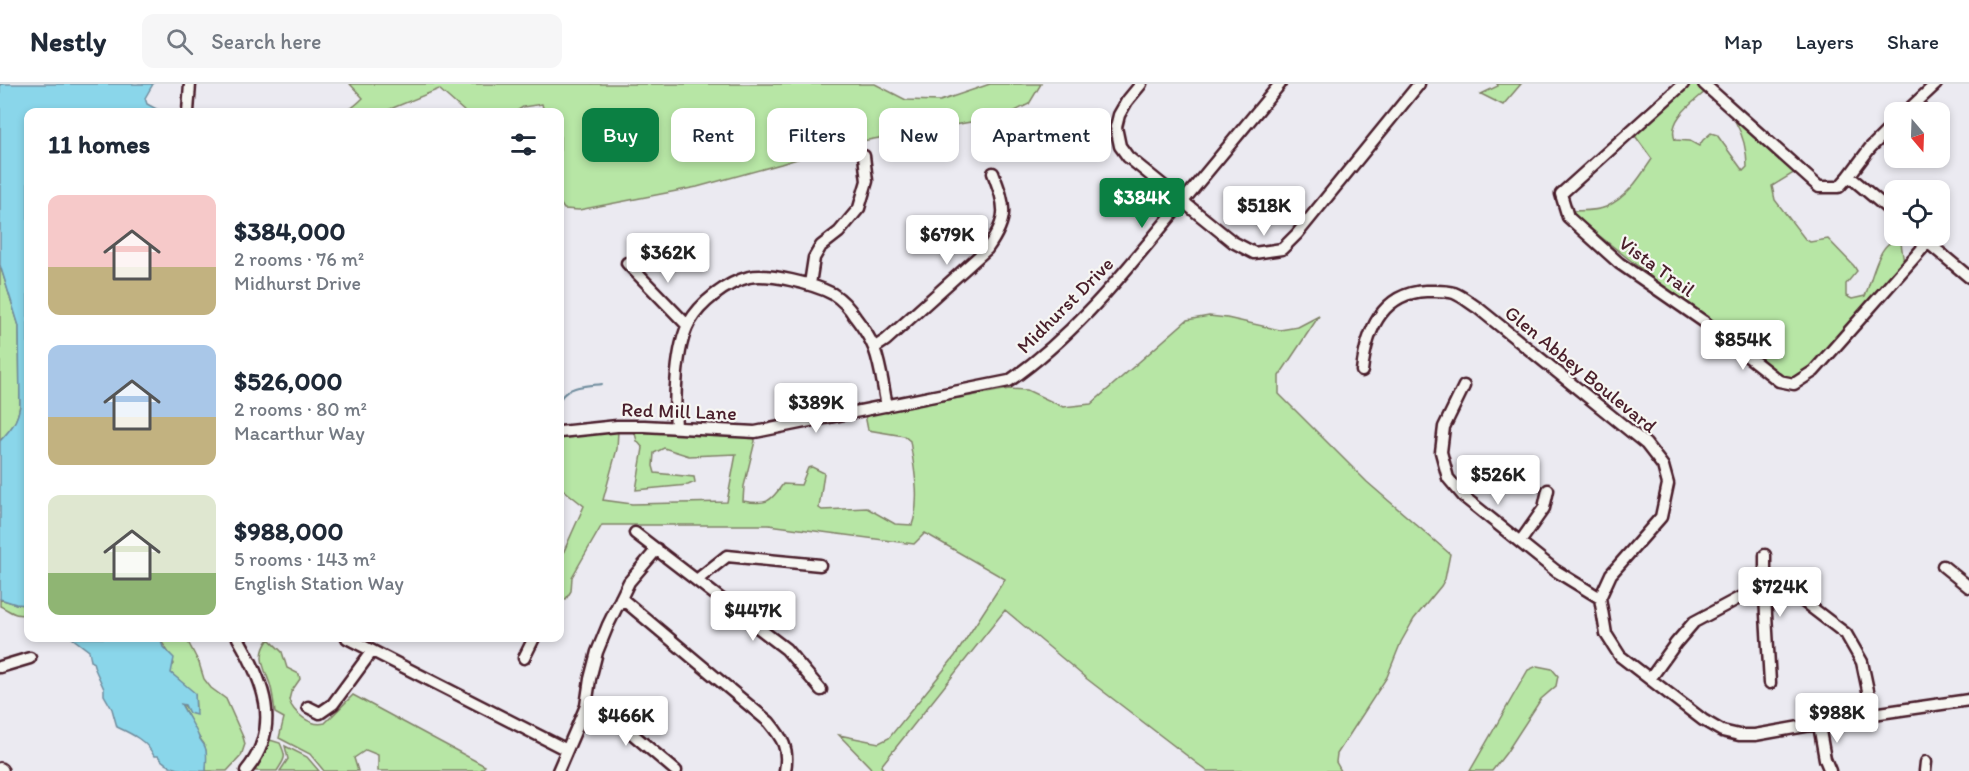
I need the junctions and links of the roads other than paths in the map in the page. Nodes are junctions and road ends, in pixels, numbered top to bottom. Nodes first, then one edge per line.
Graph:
1 (190, 84) edge
2 (1141, 84) edge
3 (1280, 84) edge
4 (1419, 84) edge
5 (1683, 84) edge
6 (1704, 84) edge
7 (1936, 84) edge
8 (1917, 102) edge
9 (188, 108) edge
10 (1884, 134) edge
11 (865, 162) edge
12 (993, 173) dead end
13 (1849, 176) junction
14 (1183, 202) junction
15 (1884, 206) edge
16 (1918, 246) edge
17 (1932, 246) edge
18 (627, 263) dead end
19 (1969, 277) edge
20 (810, 284) junction
21 (687, 325) junction
22 (874, 348) junction
23 (1362, 371) dead end
24 (1009, 381) joint
25 (1464, 386) dead end
26 (887, 406) junction
27 (676, 427) junction
28 (564, 432) edge
29 (1548, 490) dead end
30 (635, 533) dead end
31 (1520, 542) junction
32 (657, 549) junction
33 (1765, 555) dead end
34 (820, 565) dead end
35 (1943, 566) dead end
36 (698, 579) junction
37 (1969, 587) edge
38 (1765, 597) junction
39 (621, 598) junction
40 (1600, 598) junction
41 (240, 642) edge
42 (355, 642) edge
43 (532, 642) edge
44 (372, 651) junction
45 (30, 658) dead end
46 (524, 658) dead end
47 (0, 667) edge
48 (1650, 680) junction
49 (1770, 682) dead end
50 (821, 690) dead end
51 (1969, 700) edge
52 (586, 706) junction
53 (308, 707) dead end
54 (1873, 714) junction
55 (1819, 725) junction
56 (567, 750) junction
57 (246, 771) edge
58 (558, 771) edge
59 (676, 771) edge
60 (785, 771) edge
61 (1830, 771) edge

1 - 9 street
2 - 14 street
3 - 14 street, Midhurst Drive
4 - 14 street
5 - 16 street, Vista Trail
6 - 13 street
7 - 8 street
10 - 13 street
11 - 20 street
12 - 22 street
13 - 15 street
14 - 24 street, Midhurst Drive
17 - 19 street
18 - 21 street
20 - 21 street
20 - 22 street
21 - 27 street
22 - 26 street
23 - 40 street, Glen Abbey Boulevard
24 - 26 street, Red Mill Lane
25 - 31 street
26 - 27 street, Red Mill Lane
27 - 28 street, Red Mill Lane
29 - 31 street
30 - 32 street
31 - 40 street
32 - 36 street
32 - 39 street
33 - 38 street
34 - 36 street
35 - 37 street
36 - 50 street
38 - 48 street
38 - 49 street
38 - 54 street
39 - 52 street
39 - 60 street
40 - 48 street
41 - 57 street
42 - 44 street
43 - 46 street
44 - 53 street
44 - 56 street
45 - 47 street
48 - 55 street
51 - 54 street
52 - 56 street
52 - 59 street
54 - 55 street
55 - 61 street
56 - 58 street

